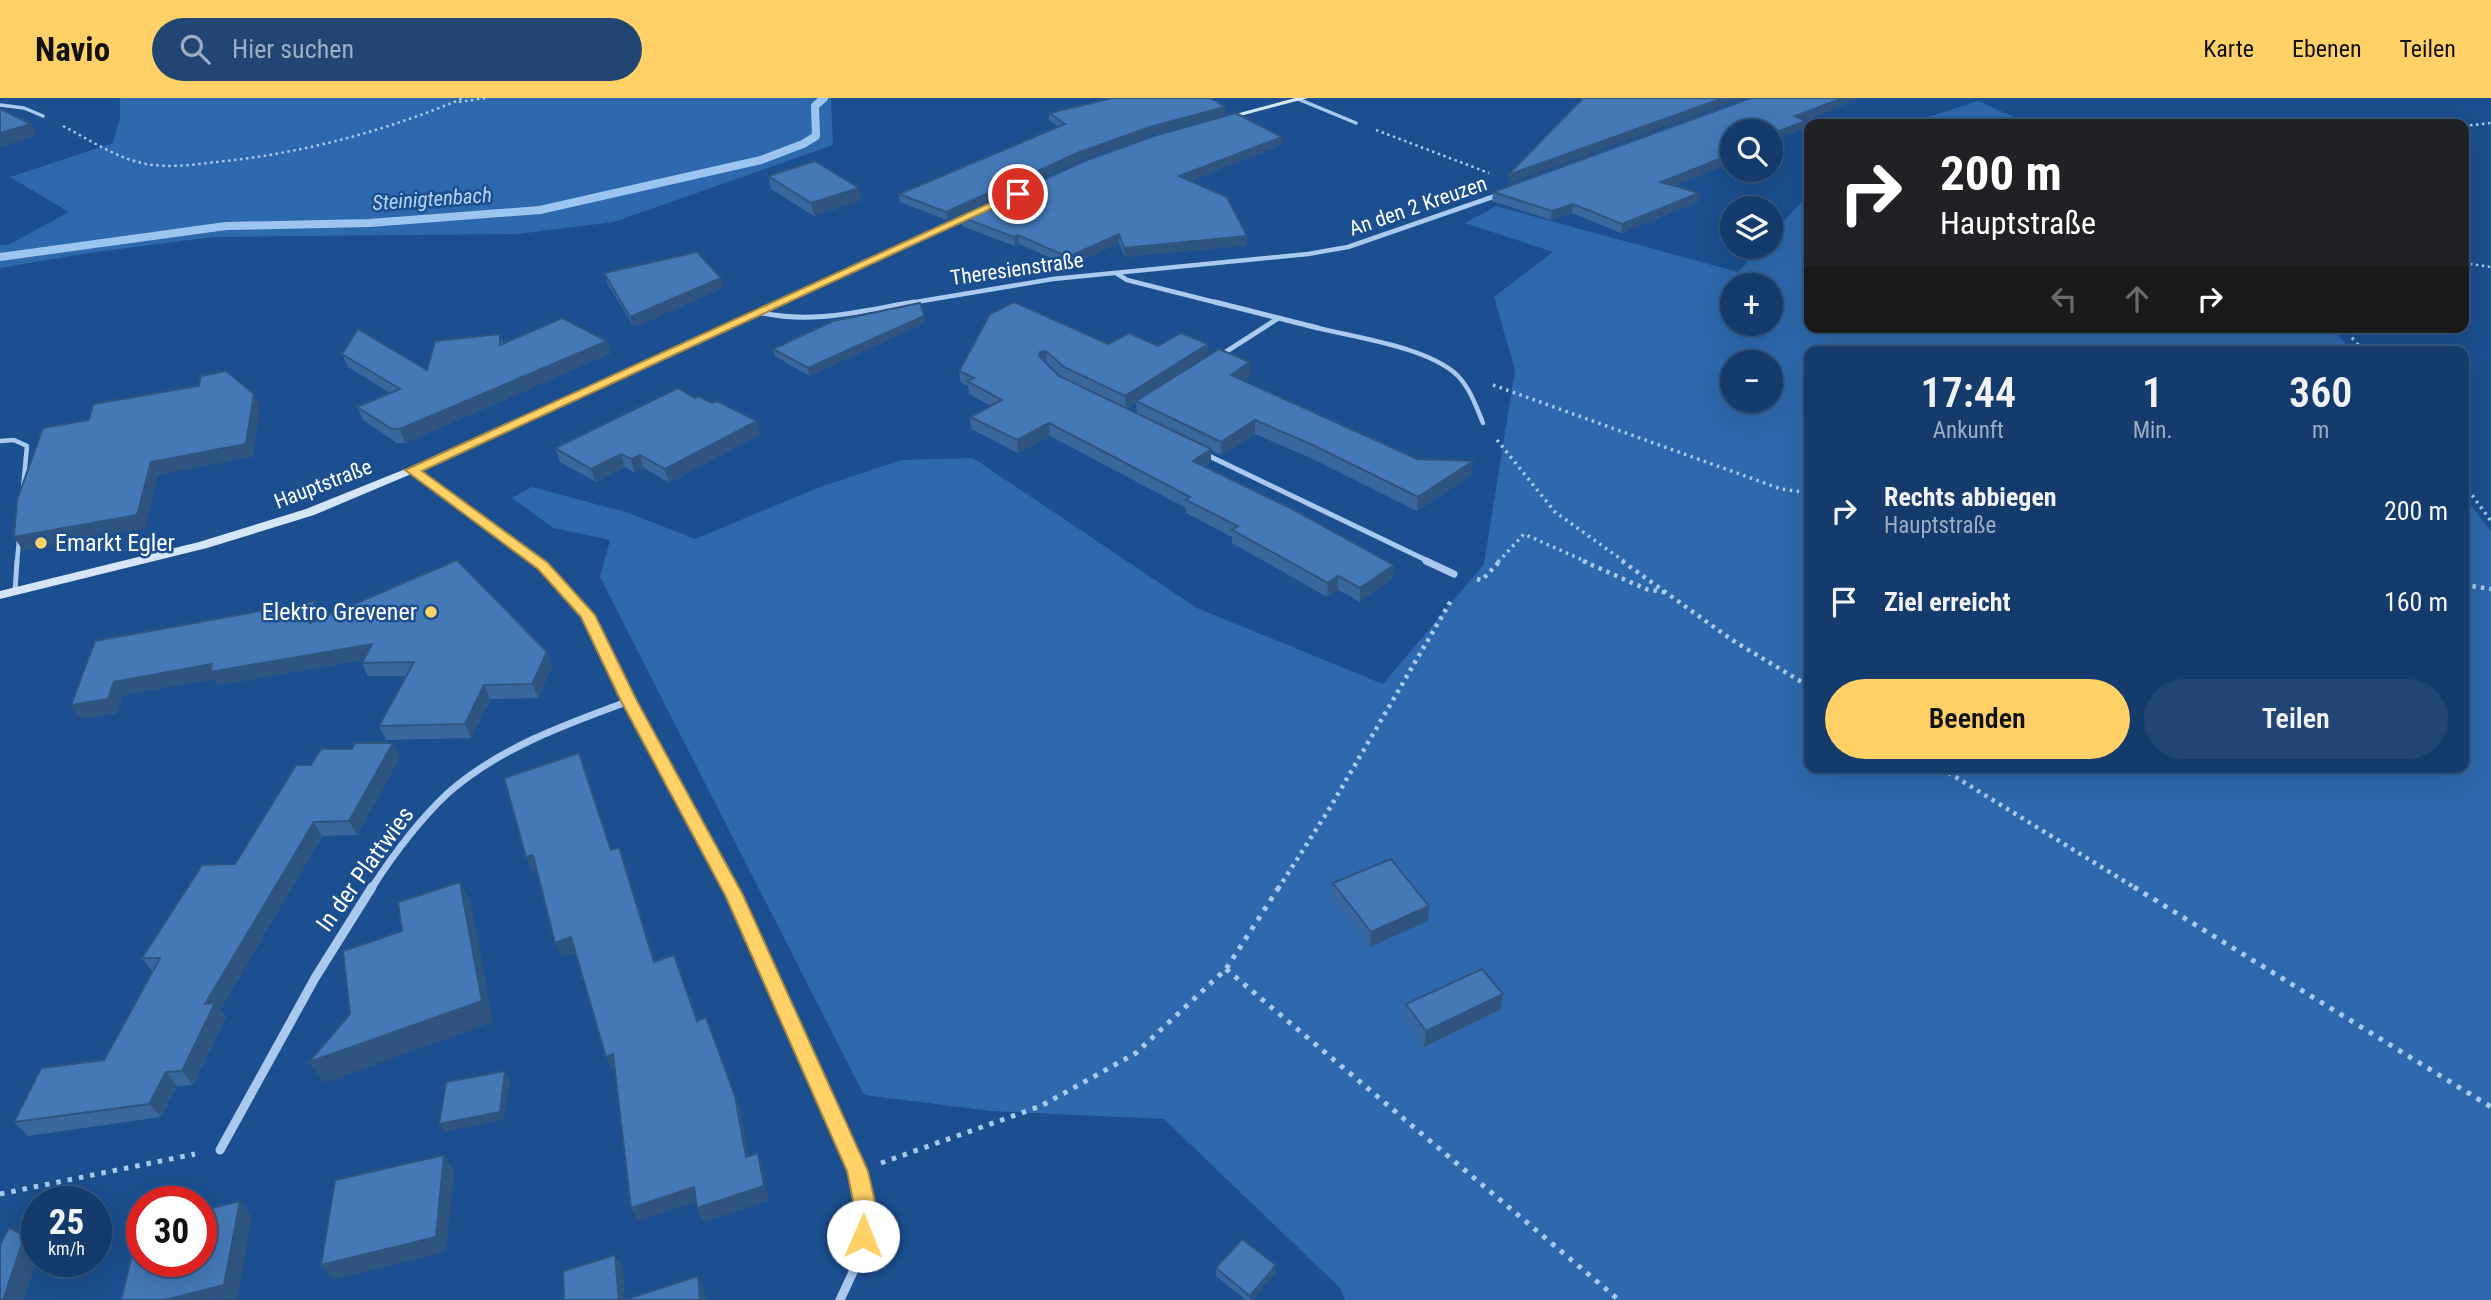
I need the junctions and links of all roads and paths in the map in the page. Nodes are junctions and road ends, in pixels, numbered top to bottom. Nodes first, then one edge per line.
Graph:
1 (464, 98) edge
2 (486, 98) edge
3 (1301, 99) edge
4 (454, 103) junction
5 (0, 105) edge
6 (43, 116) joint
7 (1215, 121) edge
8 (1356, 123) joint
9 (2491, 124) edge
10 (2469, 125) edge
11 (1522, 186) joint
12 (989, 207) edge
13 (2469, 264) edge
14 (2491, 267) edge
15 (1116, 273) junction
16 (758, 312) junction
17 (1277, 319) junction
18 (1318, 328) joint
19 (1219, 356) edge
20 (1453, 372) junction
21 (1483, 423) joint
22 (0, 441) edge
23 (1198, 451) edge
24 (412, 470) junction
25 (1804, 491) edge
26 (2469, 491) edge
27 (22, 499) edge
28 (2491, 521) edge
29 (19, 538) edge
30 (1454, 574) junction
31 (2469, 586) edge
32 (2491, 589) edge
33 (15, 591) junction
34 (1668, 593) junction
35 (0, 595) edge
36 (1804, 683) edge
37 (629, 701) junction
38 (1949, 773) edge
39 (1226, 969) junction
40 (2491, 1107) edge
41 (220, 1150) joint
42 (857, 1171) junction
43 (0, 1194) edge
44 (840, 1300) edge
45 (1619, 1300) edge

1 - 4 path
2 - 4 path
3 - 7 main road
3 - 8 lane
4 - 6 path
5 - 6 lane
8 - 11 path
9 - 10 path
11 - 15 street, An den 2 Kreuzen
12 - 16 main road, Hauptstraße
13 - 14 path
15 - 16 street, Theresienstraße
15 - 17 street, Theresienstraße
16 - 24 main road, Hauptstraße
17 - 18 street, Theresienstraße
17 - 19 street
18 - 20 lane
20 - 21 lane
20 - 25 path
21 - 34 path
22 - 27 lane
23 - 30 street
24 - 33 main road, Hauptstraße
24 - 37 street
26 - 28 path
29 - 33 lane
30 - 34 path
30 - 39 path
31 - 32 path
33 - 35 main road, Hauptstraße
34 - 36 path
37 - 41 street, In der Plattwies
37 - 42 street
38 - 40 path
39 - 42 path
39 - 45 path
41 - 43 path
42 - 44 street

